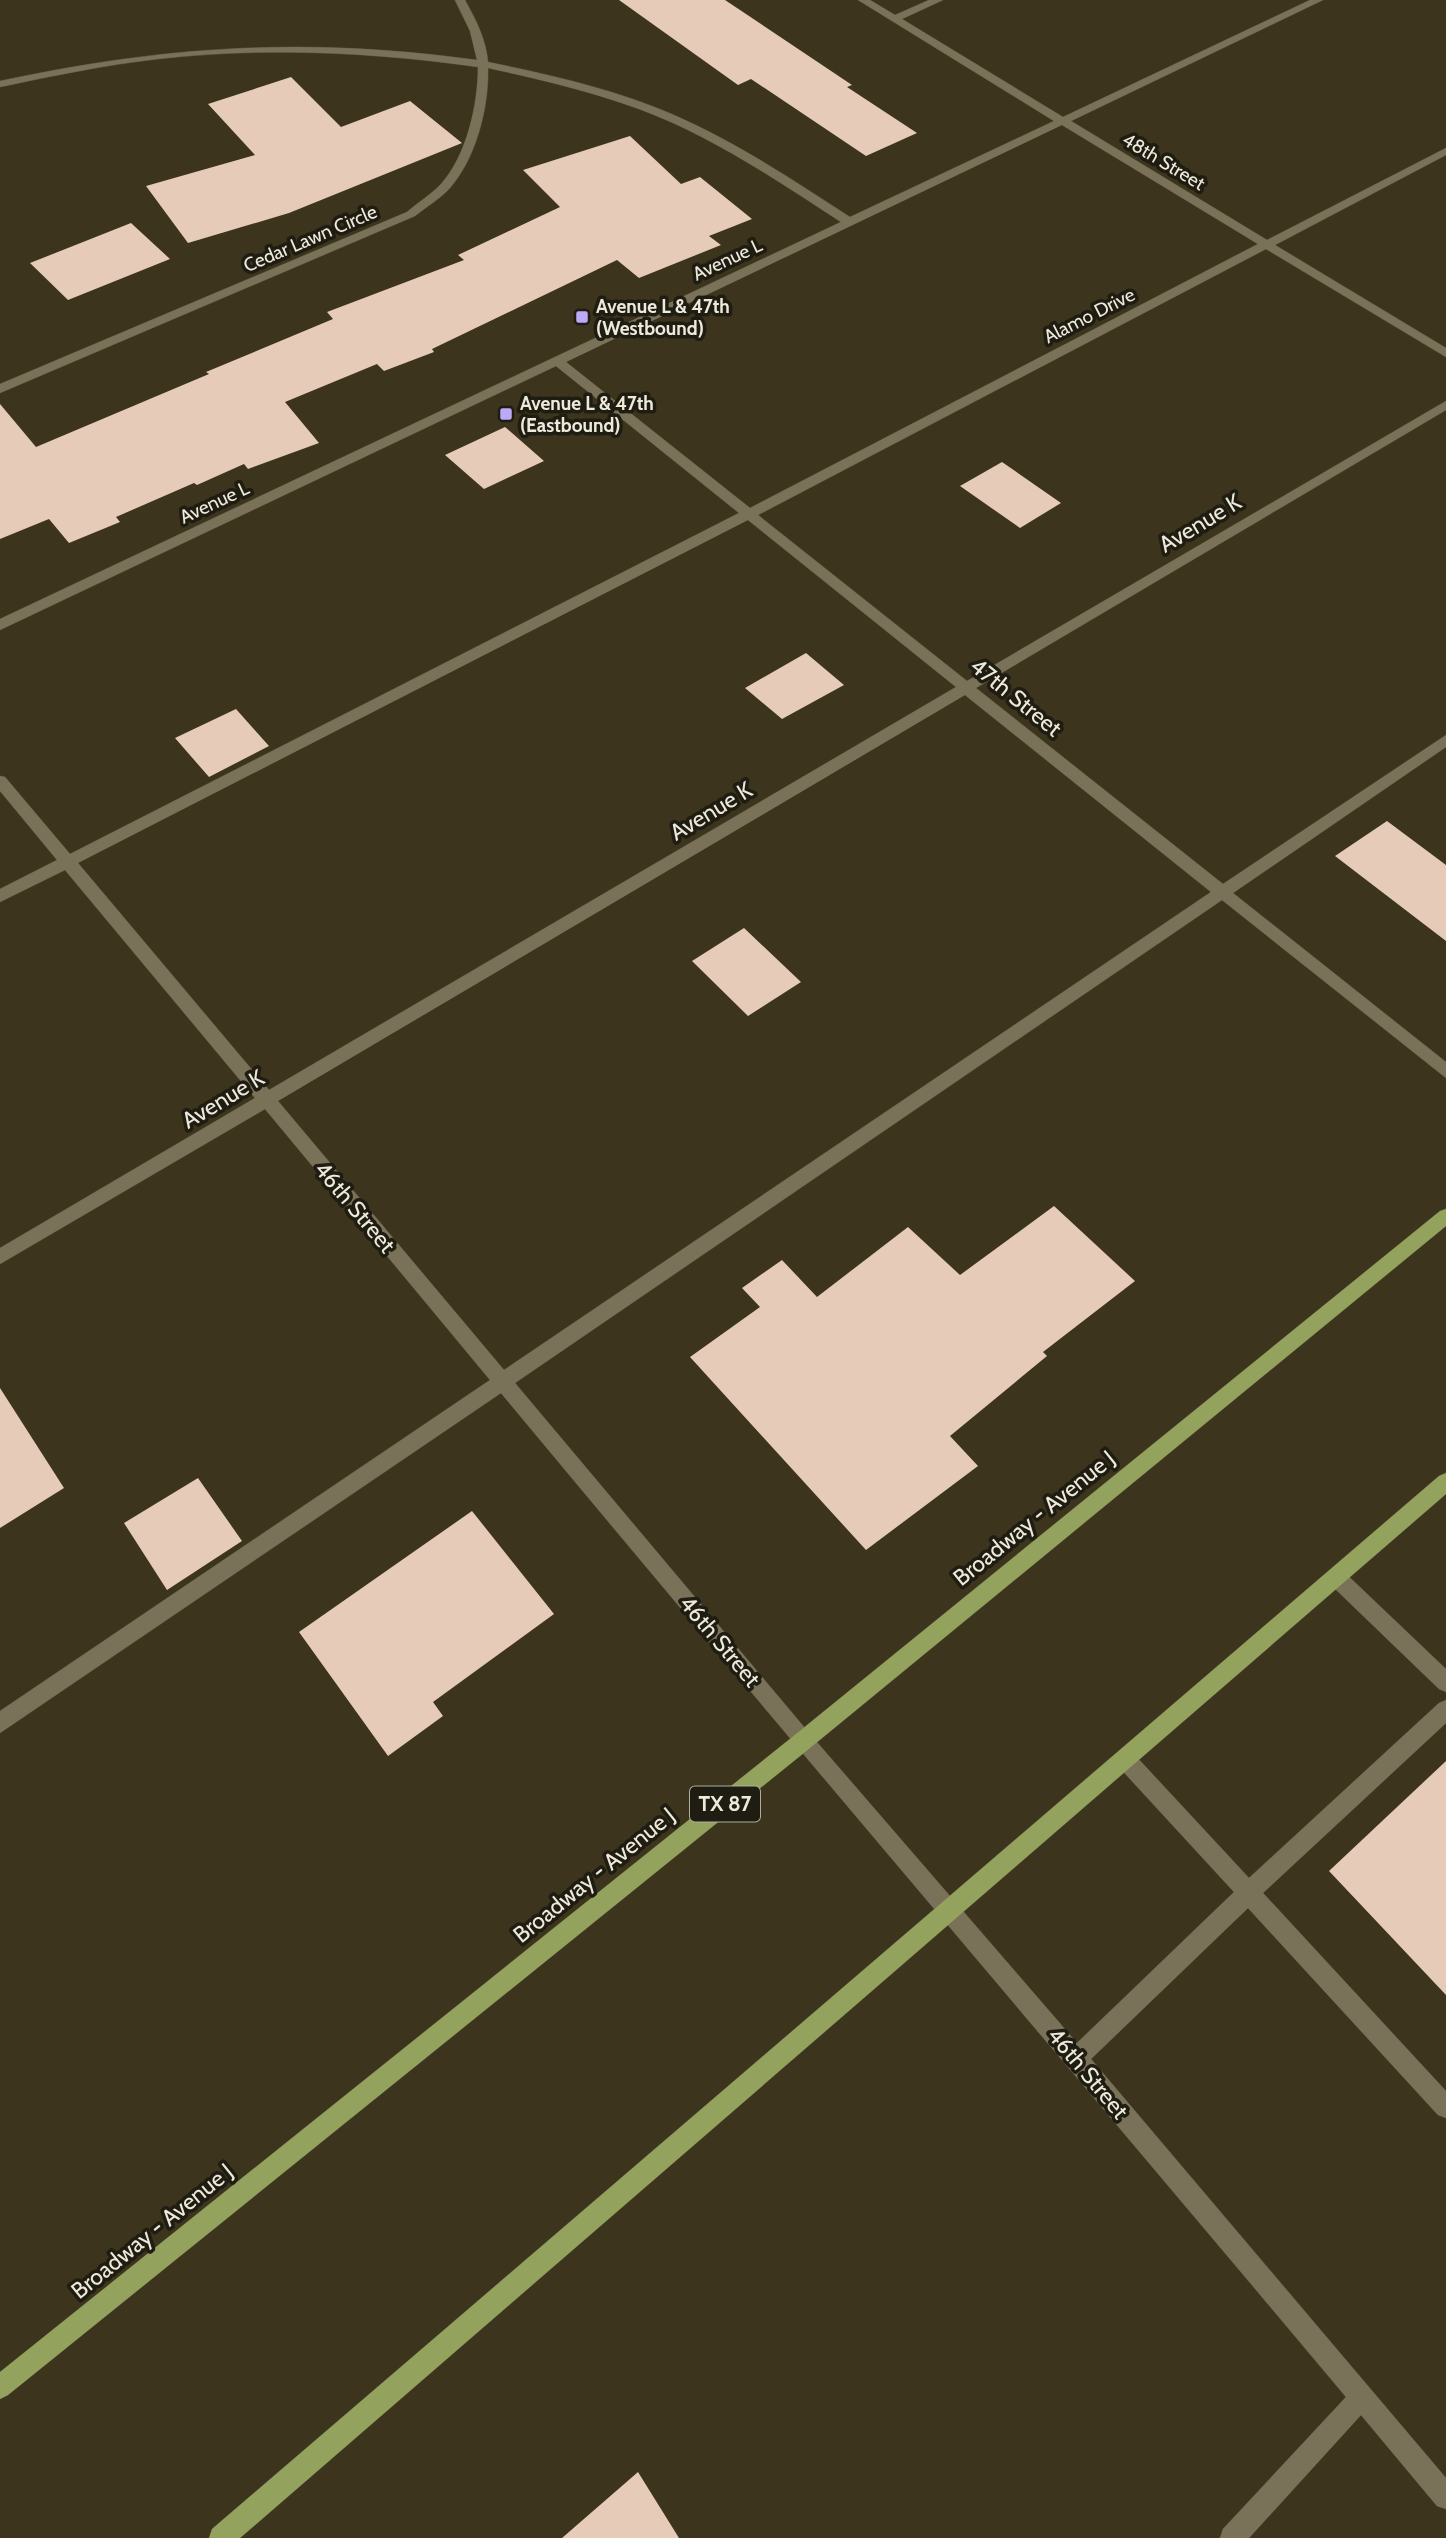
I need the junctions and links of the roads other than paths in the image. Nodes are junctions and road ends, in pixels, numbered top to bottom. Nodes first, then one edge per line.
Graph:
1 (460, 0) edge
2 (863, 0) edge
3 (938, 0) edge
4 (1318, 0) edge
5 (894, 19) junction
6 (484, 65) junction
7 (0, 84) edge
8 (1064, 121) junction
9 (1446, 151) edge
10 (849, 222) junction
11 (1267, 244) junction
12 (1446, 352) edge
13 (557, 361) junction
14 (0, 389) edge
15 (1446, 405) edge
16 (749, 513) junction
17 (0, 625) edge
18 (967, 687) junction
19 (1446, 740) edge
20 (0, 781) edge
21 (66, 861) junction
22 (1223, 892) junction
23 (0, 896) edge
24 (1446, 1071) edge
25 (266, 1101) junction
26 (1446, 1216) edge
27 (0, 1257) edge
28 (502, 1381) junction
29 (1446, 1482) edge
30 (1336, 1577) junction
31 (1446, 1682) edge
32 (1446, 1710) edge
33 (0, 1723) edge
34 (803, 1741) junction
35 (1125, 1759) junction
36 (1248, 1893) junction
37 (950, 1909) junction
38 (1076, 2059) junction
39 (1446, 2107) edge
40 (0, 2387) edge
41 (1361, 2398) junction
42 (1446, 2497) edge
43 (221, 2538) edge
44 (1232, 2538) edge

1 - 6 street, Cedar Lawn Circle
2 - 5 street, 48th Street
3 - 5 street
4 - 8 street, Avenue L
5 - 8 street, 48th Street
6 - 7 street
6 - 10 street
6 - 14 street, Cedar Lawn Circle
8 - 10 street, Avenue L
8 - 11 street, 48th Street
9 - 11 street, Alamo Drive
10 - 13 street, Avenue L
11 - 12 street, 48th Street
11 - 16 street, Alamo Drive
13 - 16 street, 47th Street
13 - 17 street, Avenue L
15 - 18 street, Avenue K
16 - 18 street, 47th Street
16 - 21 street, Alamo Drive
18 - 22 street, 47th Street
18 - 25 street, Avenue K
19 - 22 street
20 - 21 street, 46th Street
21 - 23 street, Alamo Drive
21 - 25 street, 46th Street
22 - 24 street, 47th Street
22 - 28 street
25 - 27 street, Avenue K
25 - 28 street, 46th Street
26 - 34 main road, Broadway - Avenue J / TX 87
28 - 33 street
28 - 34 street, 46th Street
29 - 30 main road
30 - 31 street
30 - 35 main road
32 - 36 street
34 - 37 street, 46th Street
34 - 40 main road, Broadway - Avenue J / TX 87
35 - 36 street
35 - 37 main road
36 - 38 street
36 - 39 street
37 - 38 street, 46th Street
37 - 43 main road
38 - 41 street, 46th Street
41 - 42 street, 46th Street
41 - 44 street

